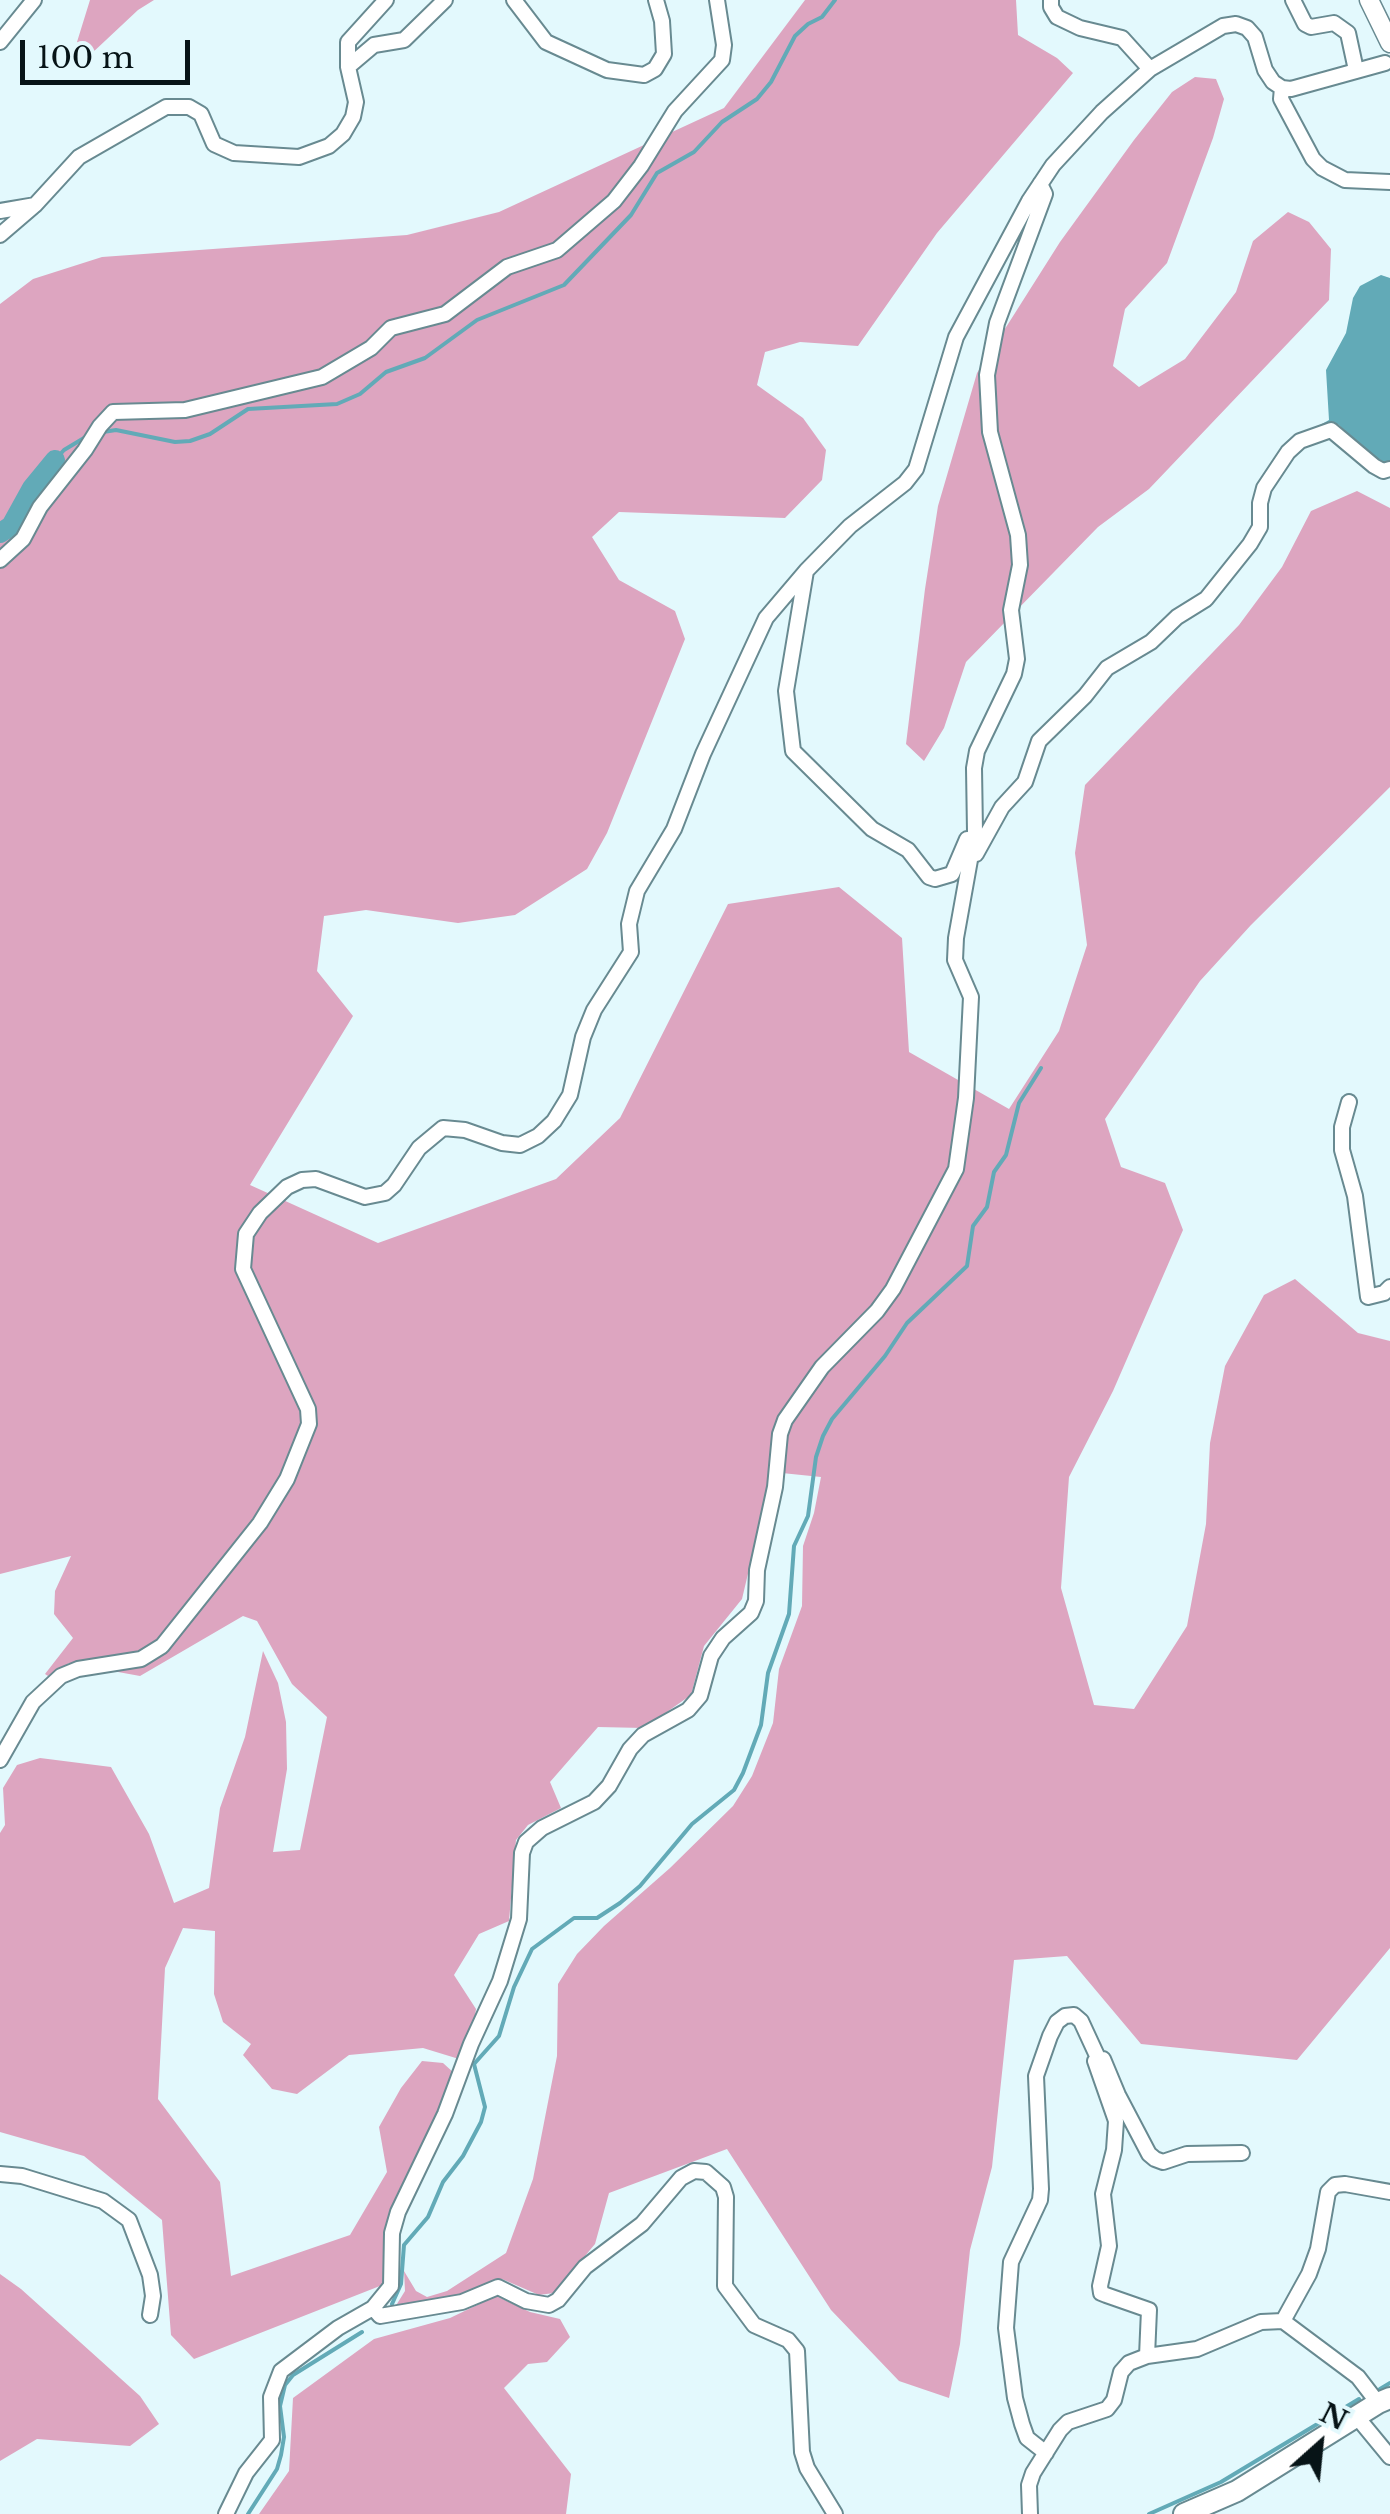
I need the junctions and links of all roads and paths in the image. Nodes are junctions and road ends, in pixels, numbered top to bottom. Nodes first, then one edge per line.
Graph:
1 (34, 0) edge
2 (386, 0) edge
3 (445, 0) edge
4 (514, 0) edge
5 (656, 0) edge
6 (717, 0) edge
7 (1051, 0) edge
8 (1294, 0) edge
9 (1368, 0) edge
10 (0, 42) edge
11 (1390, 43) edge
12 (1385, 62) dead end
13 (348, 67) junction
14 (1150, 69) junction
15 (1356, 70) junction
16 (1282, 88) junction
17 (1390, 182) edge
18 (1040, 184) junction
19 (36, 205) junction
20 (0, 210) edge
21 (0, 235) edge
22 (1390, 469) edge
23 (0, 560) edge
24 (806, 571) junction
25 (976, 832) junction
26 (970, 863) junction
27 (1348, 1102) dead end
28 (1390, 1287) edge
29 (0, 1760) edge
30 (1100, 2060) junction
31 (1242, 2153) dead end
32 (0, 2174) edge
33 (1390, 2192) edge
34 (373, 2308) junction
35 (150, 2316) dead end
36 (1283, 2321) junction
37 (1148, 2356) junction
38 (1384, 2400) edge
39 (1357, 2417) junction
40 (1046, 2453) junction
41 (1390, 2457) edge
42 (226, 2514) edge
43 (836, 2514) edge
44 (1030, 2514) edge
45 (1184, 2514) edge

1 - 10 street
2 - 13 street
3 - 13 street
4 - 5 street
6 - 23 street
7 - 14 street
8 - 15 street
9 - 11 street
12 - 15 street
13 - 19 street
14 - 16 street
14 - 18 street
15 - 16 street
16 - 17 street
18 - 24 street
18 - 25 street
19 - 20 street
19 - 21 street
22 - 26 street
24 - 25 street
24 - 29 street
25 - 26 street
26 - 34 street
27 - 28 street
30 - 31 street
30 - 37 street
30 - 40 street
32 - 35 street
33 - 36 street
34 - 42 street
34 - 43 street
36 - 37 street
36 - 38 street
37 - 40 street
38 - 39 main road
39 - 41 street
39 - 45 main road
40 - 44 street

